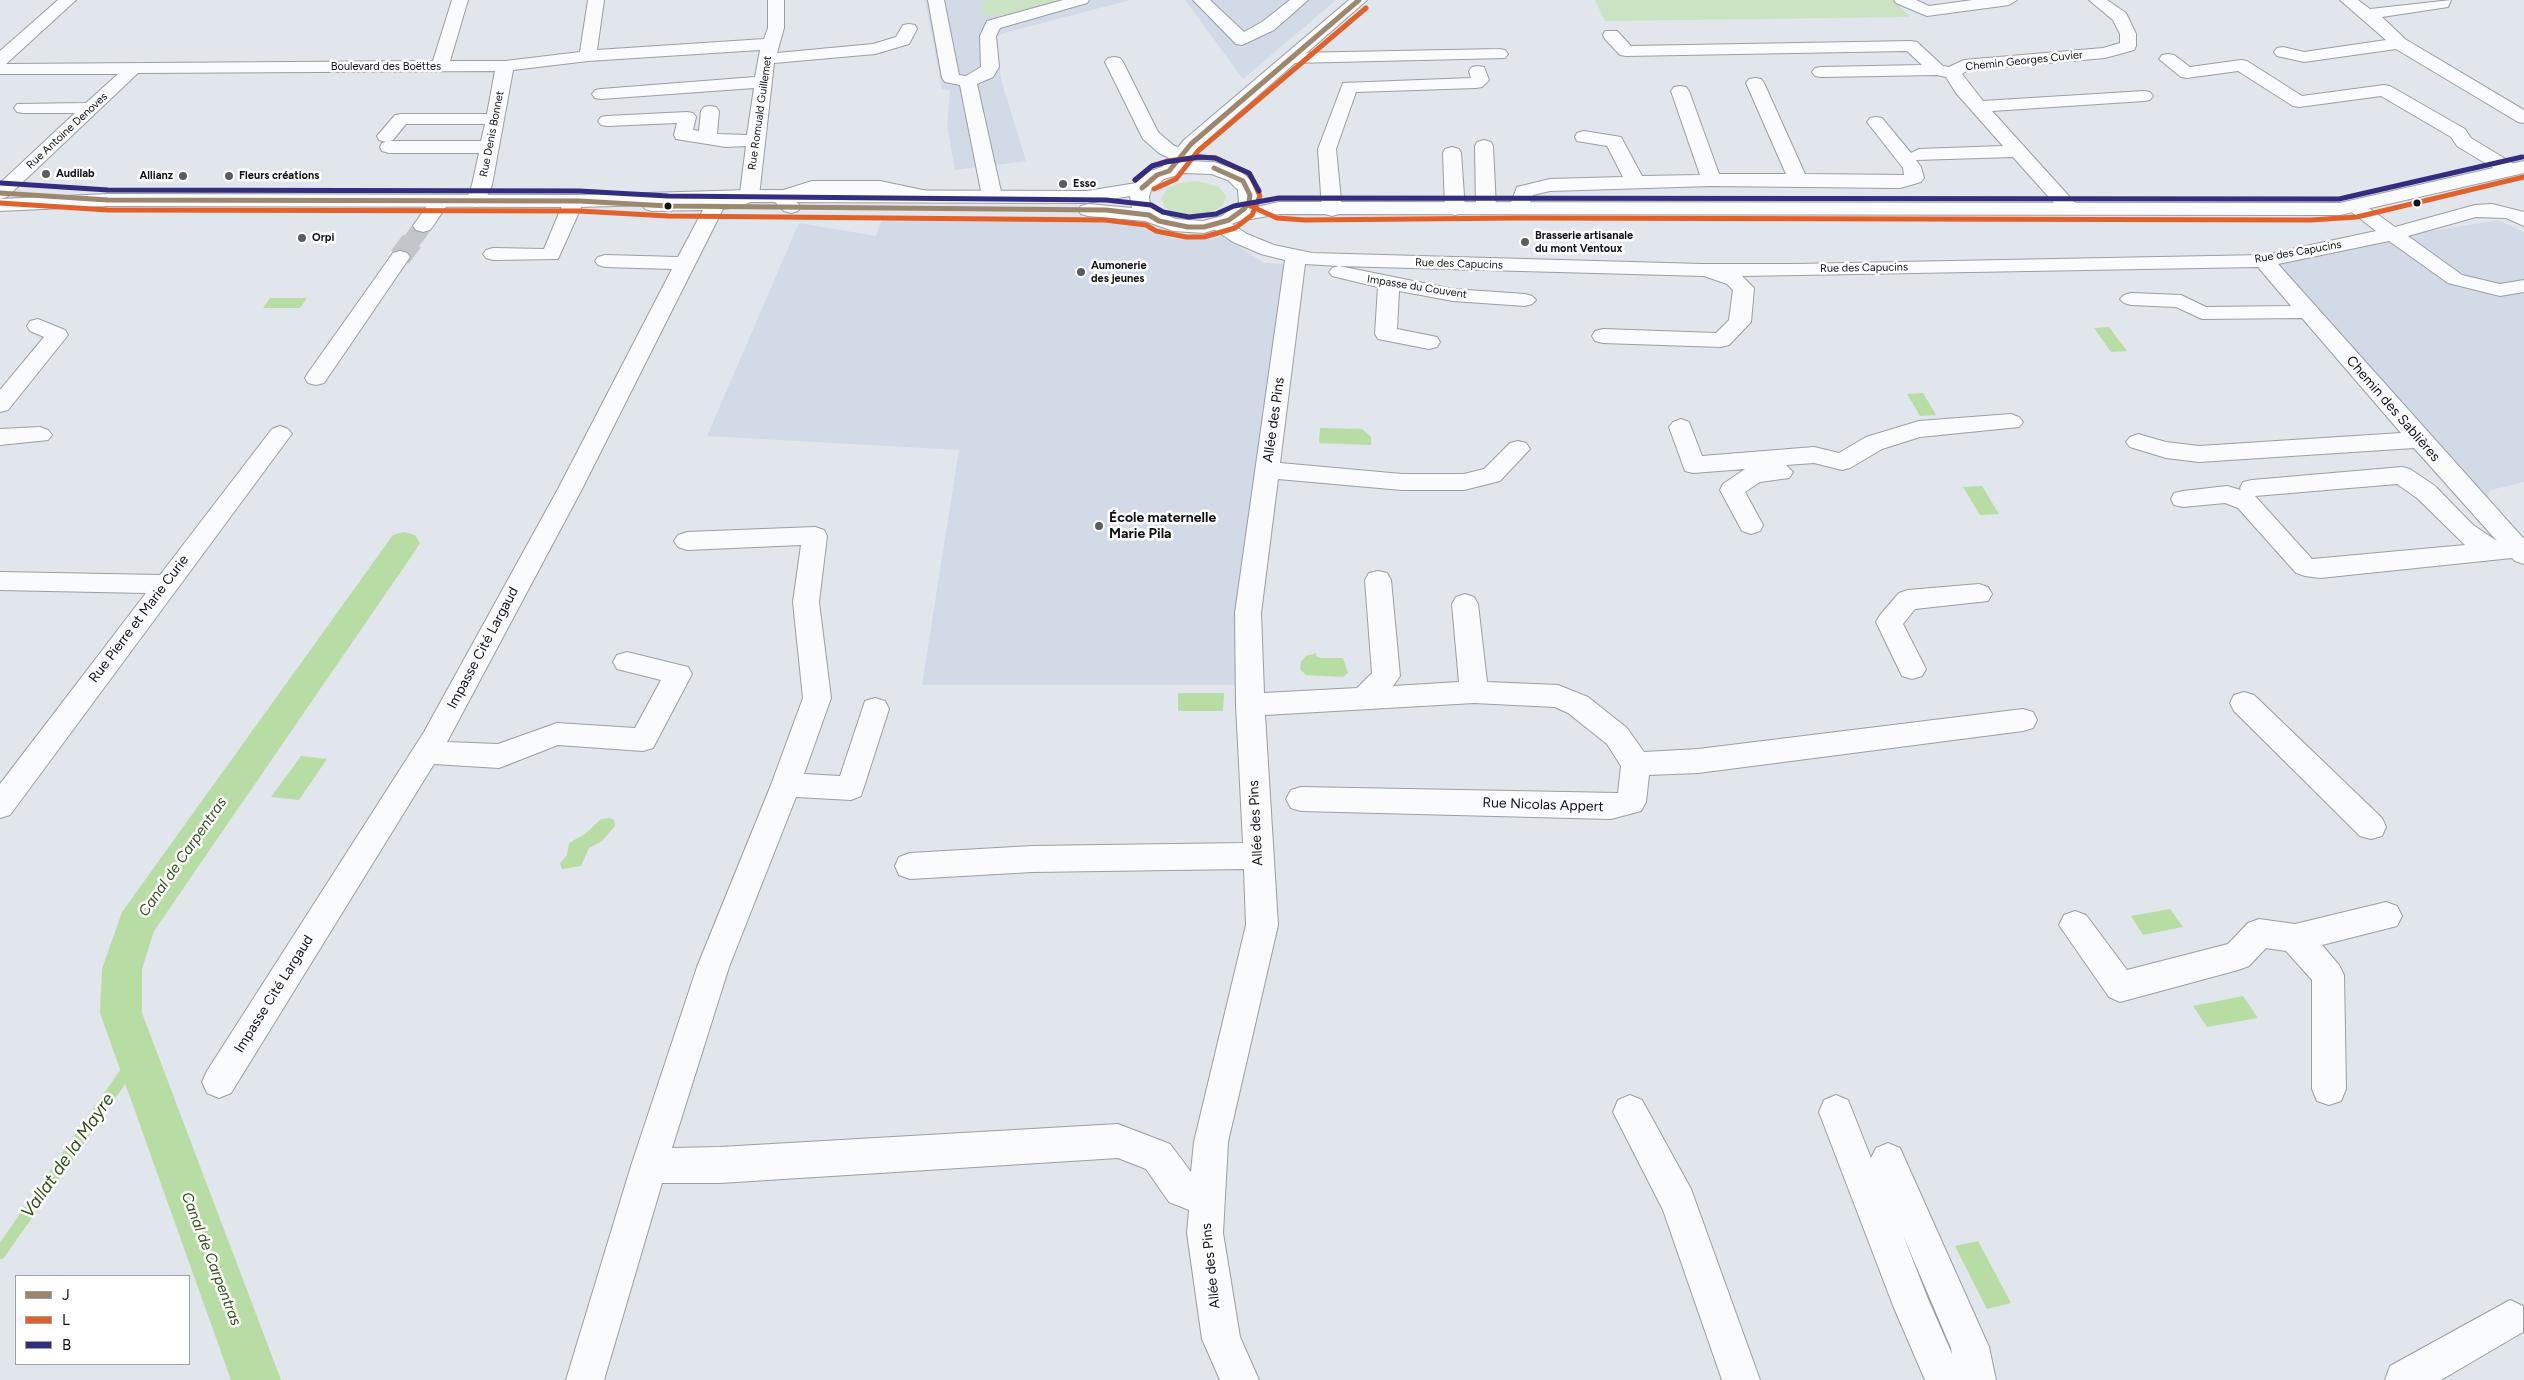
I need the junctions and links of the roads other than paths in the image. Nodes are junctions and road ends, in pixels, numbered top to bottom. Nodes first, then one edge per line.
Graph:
1 (68, 0) edge
2 (460, 0) edge
3 (596, 0) edge
4 (776, 0) edge
5 (936, 0) edge
6 (1081, 0) edge
7 (1201, 0) edge
8 (1300, 0) edge
9 (1359, 0) edge
10 (1902, 0) edge
11 (2009, 0) edge
12 (2348, 0) edge
13 (2443, 0) edge
14 (2101, 1) edge
15 (1065, 2) edge
16 (2367, 14) junction
17 (909, 29) dead end
18 (1611, 34) dead end
19 (2399, 43) junction
20 (768, 52) junction
21 (2283, 52) dead end
22 (1499, 54) dead end
23 (588, 56) junction
24 (1293, 58) junction
25 (2168, 59) dead end
26 (0, 60) edge
27 (1114, 62) dead end
28 (505, 66) junction
29 (440, 67) junction
30 (0, 68) edge
31 (134, 68) junction
32 (1478, 71) dead end
33 (1821, 72) dead end
34 (1945, 72) junction
35 (763, 82) junction
36 (968, 82) junction
37 (1755, 82) dead end
38 (1680, 91) dead end
39 (600, 94) dead end
40 (2144, 96) dead end
41 (1978, 107) junction
42 (23, 108) dead end
43 (91, 108) junction
44 (710, 111) dead end
45 (2524, 118) edge
46 (494, 119) junction
47 (608, 121) dead end
48 (1876, 122) dead end
49 (1214, 125) junction
50 (708, 137) junction
51 (1584, 137) dead end
52 (756, 140) junction
53 (1484, 146) dead end
54 (489, 147) junction
55 (2018, 151) junction
56 (1452, 153) dead end
57 (1919, 155) dead end
58 (1175, 163) junction
59 (1214, 168) junction
60 (2517, 168) edge
61 (1712, 180) junction
62 (1798, 180) junction
63 (1635, 182) junction
64 (1142, 188) junction
65 (0, 193) edge
66 (1250, 195) junction
67 (748, 196) junction
68 (992, 196) junction
69 (108, 200) junction
70 (440, 201) junction
71 (476, 201) junction
72 (576, 201) junction
73 (717, 202) junction
74 (787, 202) junction
75 (0, 205) edge
76 (2355, 207) junction
77 (1279, 208) junction
78 (1486, 208) junction
79 (1519, 208) junction
80 (1455, 209) junction
81 (2070, 209) junction
82 (1332, 210) junction
83 (2520, 214) edge
84 (1149, 215) junction
85 (1228, 220) junction
86 (423, 226) tunnel mouth
87 (2391, 234) junction
88 (493, 254) dead end
89 (400, 257) tunnel mouth
90 (1304, 258) junction
91 (605, 261) dead end
92 (2264, 261) junction
93 (686, 263) junction
94 (1702, 270) junction
95 (1389, 283) junction
96 (2524, 286) edge
97 (2130, 299) dead end
98 (1525, 300) dead end
99 (2308, 312) junction
100 (38, 326) dead end
101 (1603, 336) dead end
102 (1429, 342) dead end
103 (316, 378) dead end
104 (0, 405) edge
105 (2011, 422) dead end
106 (1681, 426) dead end
107 (280, 434) dead end
108 (40, 435) dead end
109 (0, 436) edge
110 (2420, 440) junction
111 (2138, 442) dead end
112 (1518, 449) dead end
113 (1842, 462) junction
114 (1267, 470) junction
115 (2252, 488) dead end
116 (2183, 499) dead end
117 (1751, 524) dead end
118 (687, 541) dead end
119 (2490, 551) junction
120 (2520, 551) edge
121 (1378, 580) dead end
122 (0, 581) edge
123 (165, 584) junction
124 (1979, 594) dead end
125 (1465, 604) dead end
126 (627, 662) dead end
127 (1912, 669) dead end
128 (1474, 692) junction
129 (1364, 698) junction
130 (2244, 704) dead end
131 (1250, 705) junction
132 (875, 709) dead end
133 (2024, 720) dead end
134 (426, 752) junction
135 (1636, 764) junction
136 (786, 785) junction
137 (1301, 799) dead end
138 (0, 806) edge
139 (2371, 827) dead end
140 (1258, 856) junction
141 (910, 866) dead end
142 (2386, 916) dead end
143 (2075, 925) dead end
144 (2295, 938) junction
145 (219, 1082) dead end
146 (2330, 1089) dead end
147 (1630, 1112) dead end
148 (1836, 1112) dead end
149 (1888, 1160) dead end
150 (649, 1166) junction
151 (1207, 1200) junction
152 (2510, 1319) dead end
153 (585, 1380) edge
154 (1240, 1380) edge
155 (1741, 1380) edge
156 (1944, 1380) edge
157 (1977, 1380) edge
158 (2404, 1380) edge

1 - 26 street
2 - 29 street
3 - 23 street
4 - 20 street, Rue Romuald Guillemet
5 - 36 street
6 - 15 street
7 - 8 street
9 - 24 street
10 - 11 street
12 - 16 street
13 - 16 street
14 - 34 street, Chemin Georges Cuvier
15 - 36 street
16 - 19 street
17 - 20 street, Boulevard des Boëttes
18 - 34 street
19 - 21 street
19 - 45 street
20 - 23 street, Boulevard des Boëttes
20 - 35 street, Rue Romuald Guillemet
22 - 24 street
23 - 28 street, Boulevard des Boëttes
24 - 49 street
25 - 60 street
27 - 58 street
28 - 29 street, Boulevard des Boëttes
28 - 46 street, Rue Denis Bonnet
29 - 31 street, Boulevard des Boëttes
30 - 31 street, Boulevard des Boëttes
31 - 43 street, Rue Antoine Denoves
32 - 82 street
33 - 34 street
34 - 41 street, Chemin Georges Cuvier
35 - 39 street
35 - 52 street, Rue Romuald Guillemet
36 - 68 street
37 - 62 street
38 - 61 street
40 - 41 street
41 - 55 street, Chemin Georges Cuvier
42 - 43 street
43 - 65 street, Rue Antoine Denoves
44 - 50 street
46 - 54 street, Rue Denis Bonnet
46 - 54 street
47 - 50 street
48 - 62 street
49 - 58 street
49 - 59 street
50 - 52 street
51 - 63 street
52 - 67 street, Rue Romuald Guillemet
53 - 78 street
54 - 71 street, Rue Denis Bonnet
55 - 57 street
55 - 81 street, Chemin Georges Cuvier
56 - 80 street
58 - 59 street
58 - 64 street
59 - 66 street
60 - 76 street
61 - 62 street
61 - 63 street
63 - 79 street
64 - 68 street
64 - 84 street
65 - 69 street
66 - 77 street
66 - 85 street
67 - 73 street
67 - 74 street
68 - 74 street
69 - 70 street
69 - 75 street
70 - 71 street
70 - 86 street
71 - 72 street
72 - 73 street
72 - 73 street
72 - 88 street
73 - 74 street
73 - 93 street, Impasse Cité Largaud
74 - 84 street
76 - 81 street
76 - 87 street
77 - 82 street
77 - 85 street
78 - 79 street
78 - 80 street
79 - 81 street
80 - 82 street
83 - 87 street, Rue des Capucins
84 - 85 street
85 - 90 street, Rue des Capucins
87 - 92 street, Rue des Capucins
87 - 96 street
89 - 103 street
90 - 94 street, Rue des Capucins
90 - 95 street, Impasse du Couvent
90 - 114 street, Allée des Pins
91 - 93 street
92 - 94 street, Rue des Capucins
92 - 99 street, Chemin des Sablières
93 - 134 street, Impasse Cité Largaud
94 - 101 street
95 - 98 street, Impasse du Couvent
95 - 102 street
97 - 99 street
99 - 110 street, Chemin des Sablières
100 - 104 street
105 - 113 street
106 - 113 street
107 - 123 street, Rue Pierre et Marie Curie
108 - 109 street
110 - 111 street
110 - 120 street, Chemin des Sablières
112 - 114 street
113 - 117 street
114 - 131 street, Allée des Pins
115 - 119 street
116 - 119 street
118 - 136 street
119 - 120 street
121 - 129 street
122 - 123 street
123 - 138 street, Rue Pierre et Marie Curie
124 - 127 street
125 - 128 street
126 - 134 street
128 - 129 street
128 - 135 street
129 - 131 street
130 - 139 street
131 - 140 street, Allée des Pins
132 - 136 street
133 - 135 street
134 - 145 street, Impasse Cité Largaud
135 - 137 street, Rue Nicolas Appert
136 - 150 street
140 - 141 street
140 - 151 street, Allée des Pins
142 - 144 street
143 - 144 street
144 - 146 street
147 - 155 street
148 - 156 street
149 - 157 street
150 - 151 street
150 - 153 street
151 - 154 street, Allée des Pins
152 - 158 street

